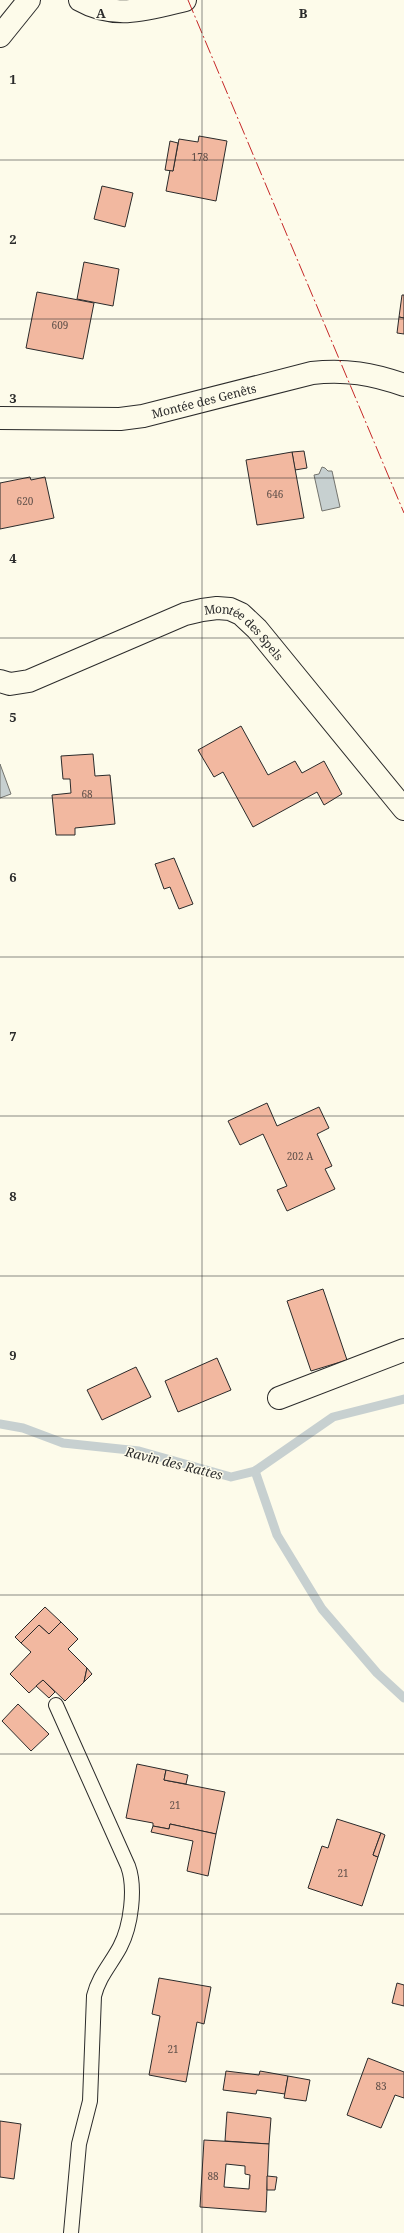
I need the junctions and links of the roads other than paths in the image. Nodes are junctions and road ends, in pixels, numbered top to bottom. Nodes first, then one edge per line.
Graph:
1 (29, 0) edge
2 (80, 0) edge
3 (185, 0) edge
4 (0, 36) edge
5 (404, 385) edge
6 (0, 418) edge
7 (0, 681) edge
8 (404, 810) edge
9 (404, 1350) edge
10 (279, 1398) dead end
11 (56, 1705) dead end
12 (71, 2233) edge

1 - 4 street
2 - 3 street
5 - 6 street, Montée des Genêts
7 - 8 street, Montée des Spels
9 - 10 street
11 - 12 lane

